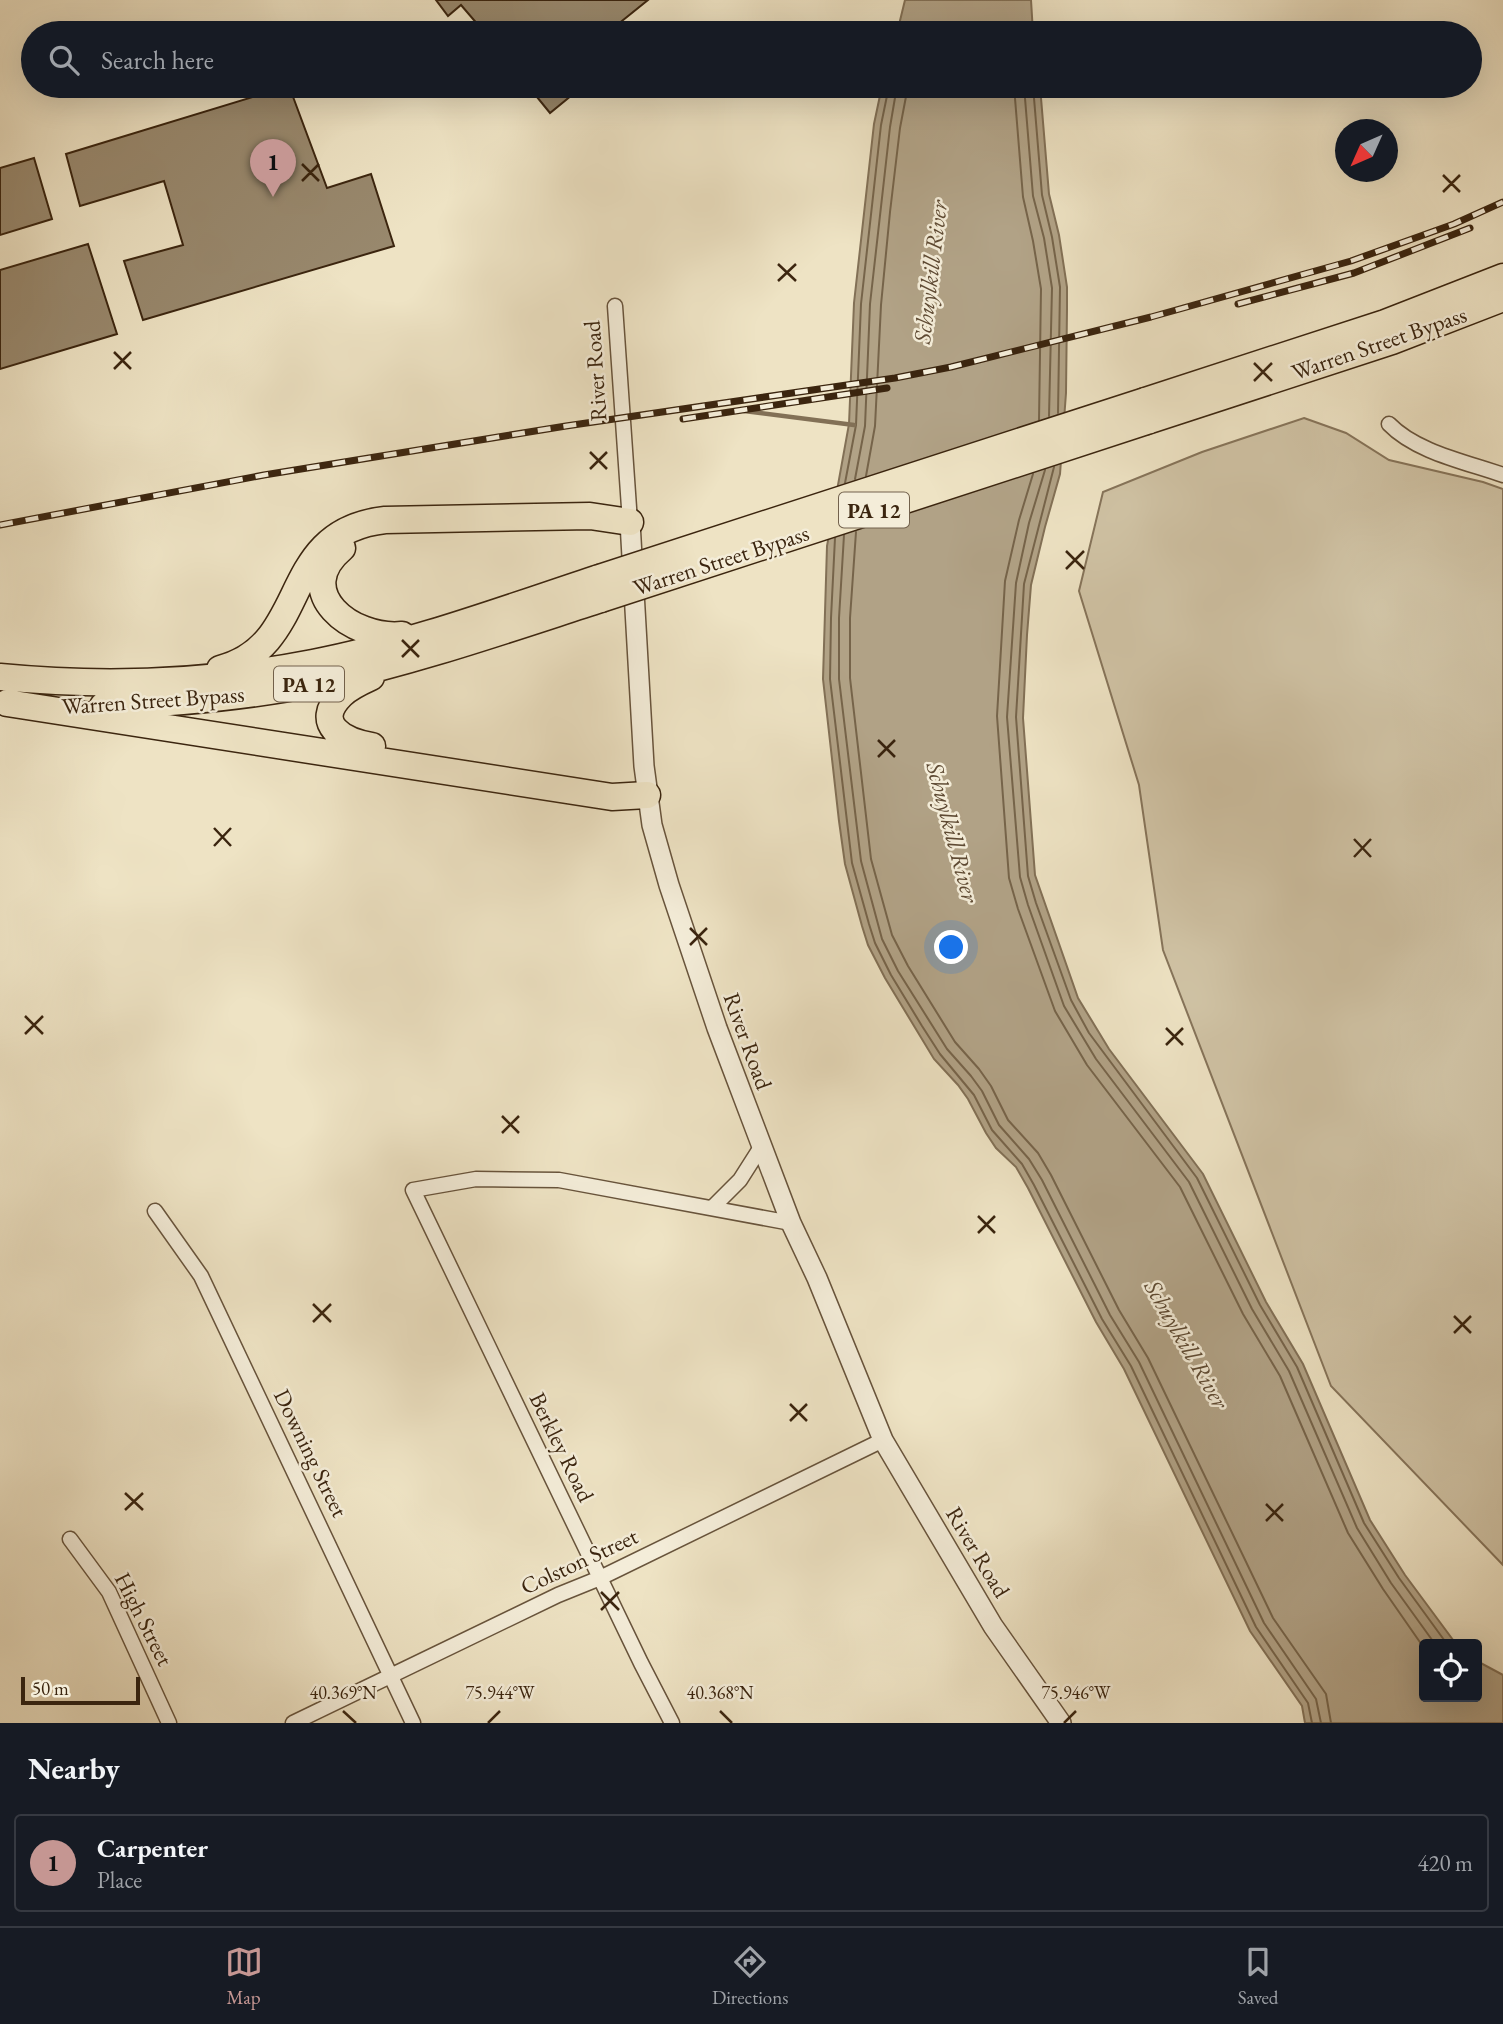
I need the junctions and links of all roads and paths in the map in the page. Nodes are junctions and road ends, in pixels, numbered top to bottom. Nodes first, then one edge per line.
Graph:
1 (1503, 277) edge
2 (1503, 298) edge
3 (615, 306) dead end
4 (1146, 411) junction
5 (1389, 424) dead end
6 (1503, 475) edge
7 (630, 522) junction
8 (600, 589) junction
9 (438, 631) junction
10 (404, 661) junction
11 (0, 677) edge
12 (181, 679) junction
13 (4, 703) edge
14 (647, 795) junction
15 (761, 1147) junction
16 (712, 1208) junction
17 (155, 1211) dead end
18 (791, 1223) junction
19 (883, 1440) junction
20 (70, 1539) dead end
21 (600, 1578) junction
22 (392, 1676) junction
23 (169, 1723) edge
24 (293, 1723) edge
25 (414, 1723) edge
26 (672, 1723) edge
27 (1061, 1723) edge

1 - 4 highway, Warren Street Bypass / PA 12
2 - 4 highway, Warren Street Bypass / PA 12
3 - 7 street, River Road
4 - 8 highway, Warren Street Bypass / PA 12, bridge
5 - 6 street
7 - 9 highway
7 - 12 highway
7 - 14 street, River Road
8 - 9 highway, Warren Street Bypass / PA 12
8 - 10 highway, Warren Street Bypass / PA 12
9 - 12 highway, Warren Street Bypass / PA 12
10 - 13 highway, Warren Street Bypass / PA 12
10 - 14 highway
11 - 12 highway, Warren Street Bypass / PA 12
13 - 14 highway
14 - 15 street, River Road
15 - 16 street
15 - 18 street, River Road
16 - 18 street
16 - 21 street, Berkley Road
17 - 22 street, Downing Street
18 - 19 street, River Road
19 - 21 street, Colston Street
19 - 27 street, River Road
20 - 23 street, High Street
21 - 22 street, Colston Street
21 - 26 street, Berkley Road
22 - 24 street, Colston Street
22 - 25 street, Downing Street

